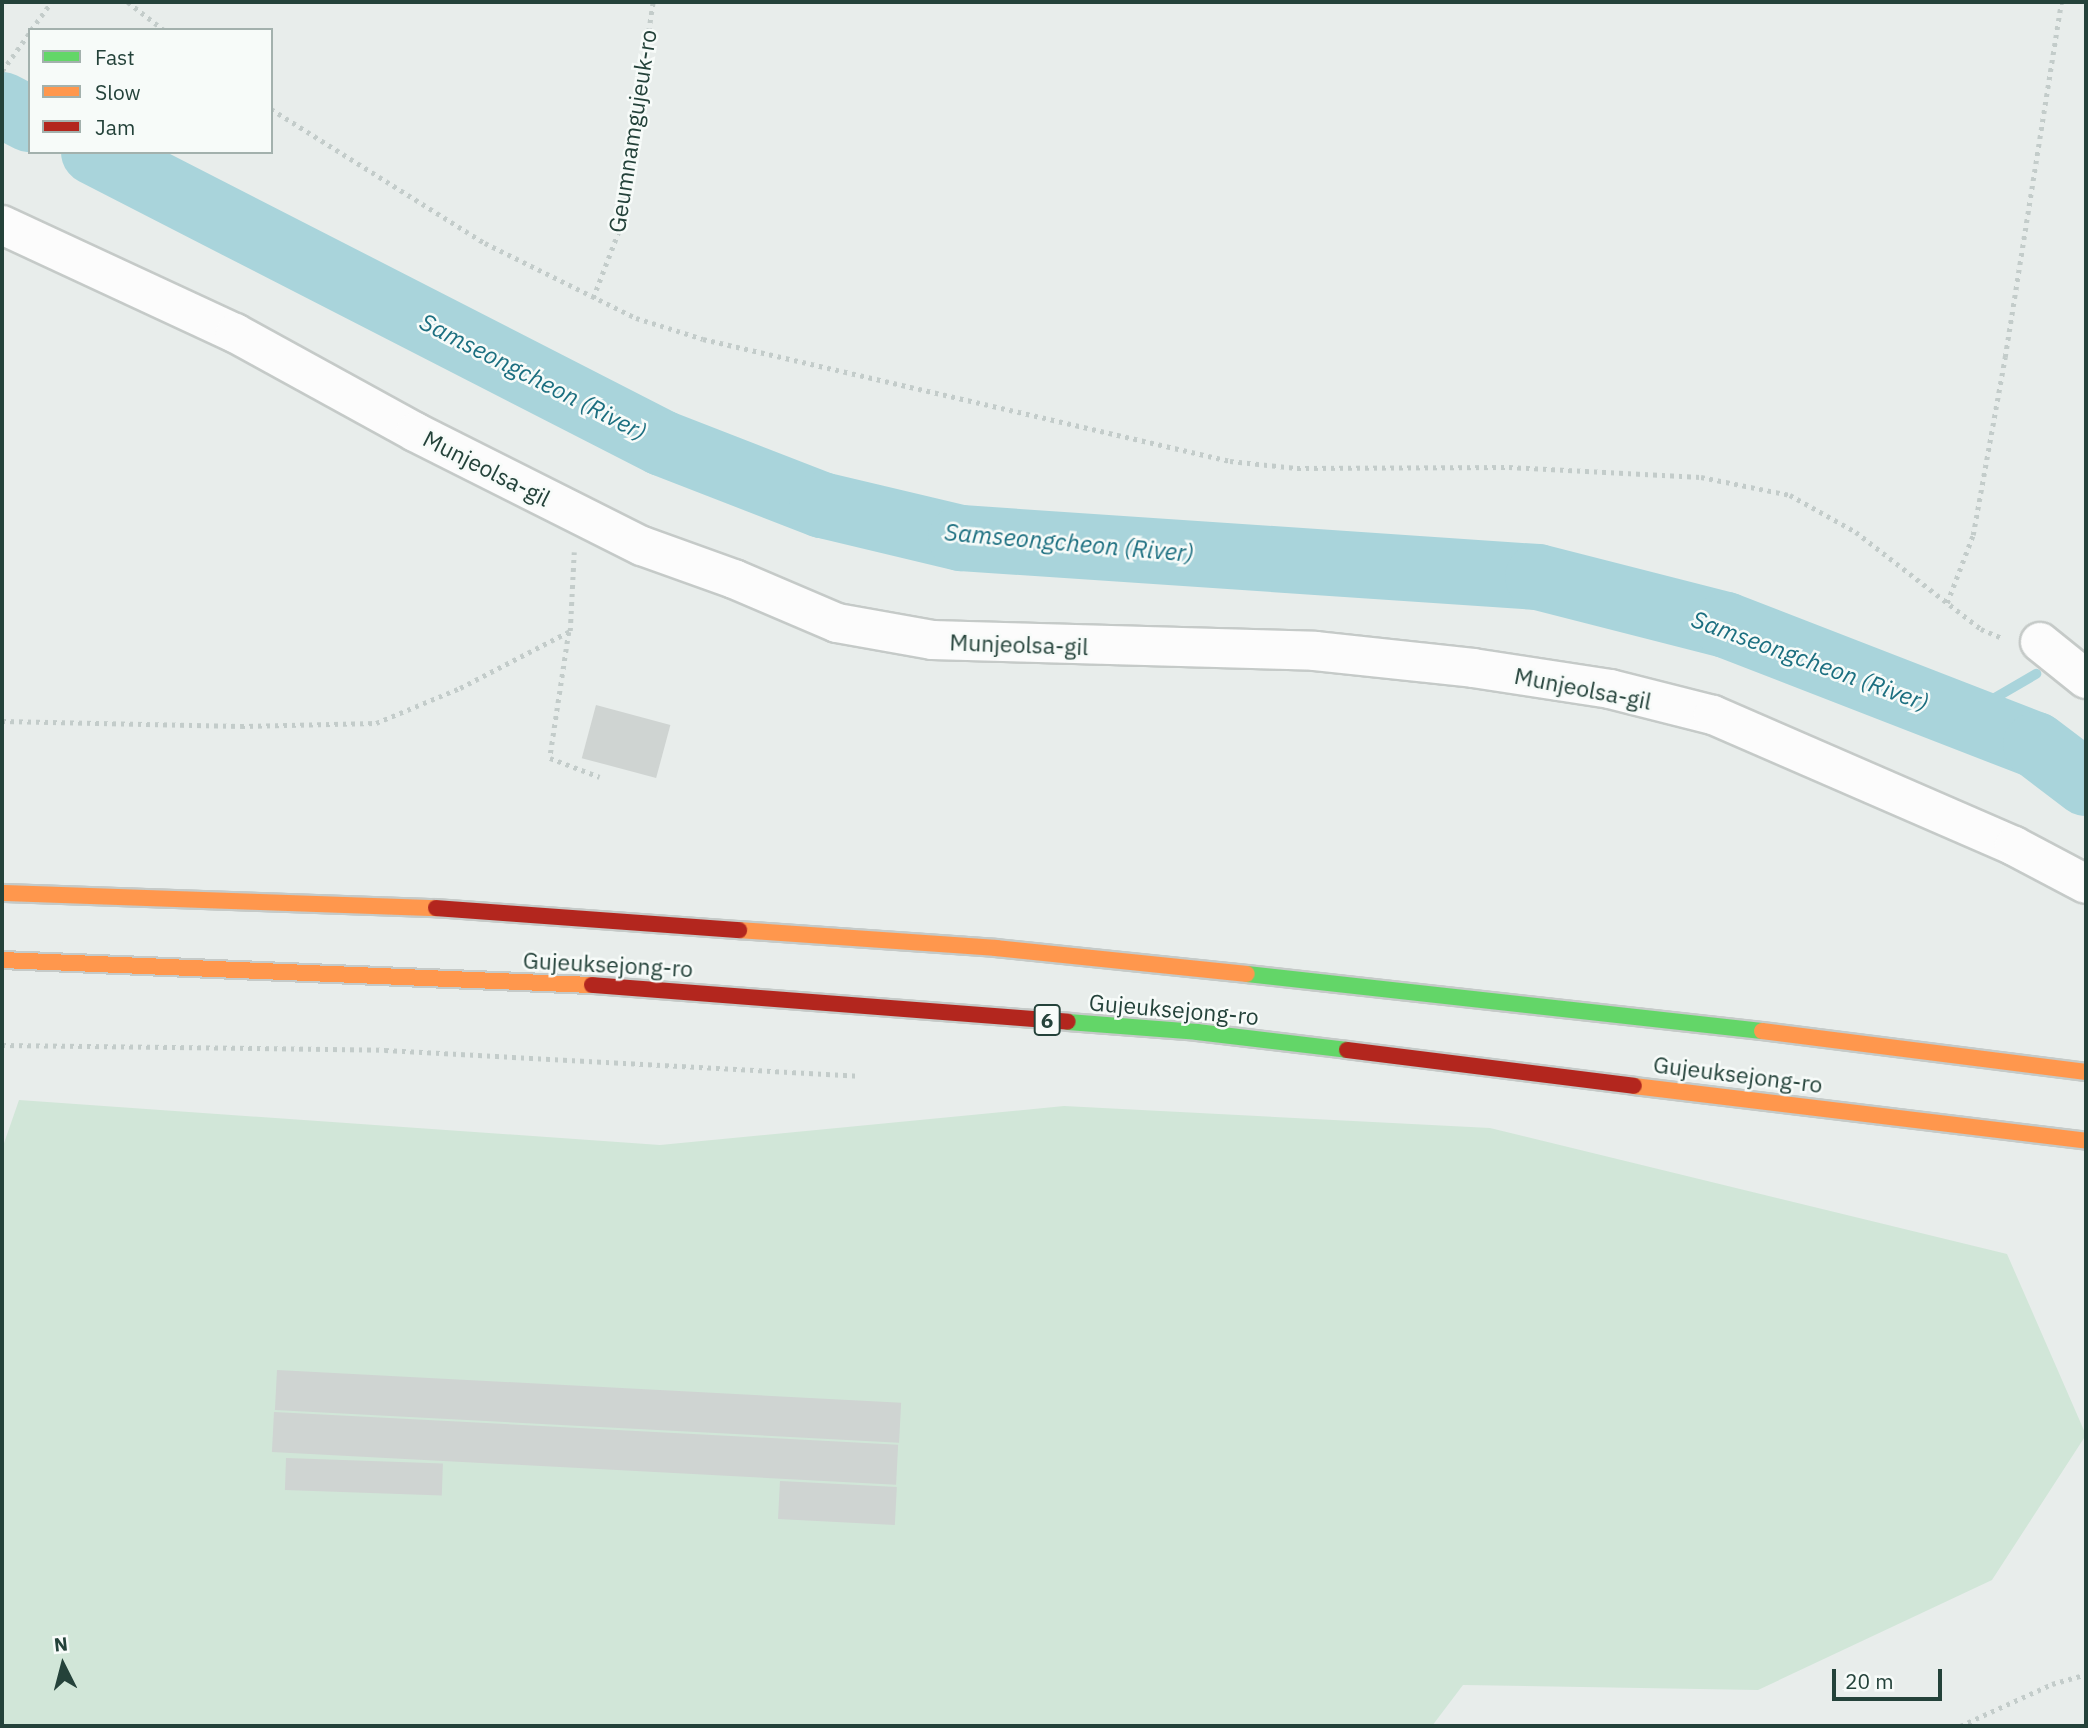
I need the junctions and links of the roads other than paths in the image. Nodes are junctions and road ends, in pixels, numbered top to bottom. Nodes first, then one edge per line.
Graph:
1 (2, 225) edge
2 (2040, 642) road end
3 (2086, 679) edge
4 (2086, 884) edge
5 (2, 893) edge
6 (2, 960) edge
7 (2086, 1072) edge
8 (2086, 1141) edge

1 - 4 street, Munjeolsa-gil
2 - 3 street
5 - 7 highway, Gujeuksejong-ro
6 - 8 highway, Gujeuksejong-ro / 6

